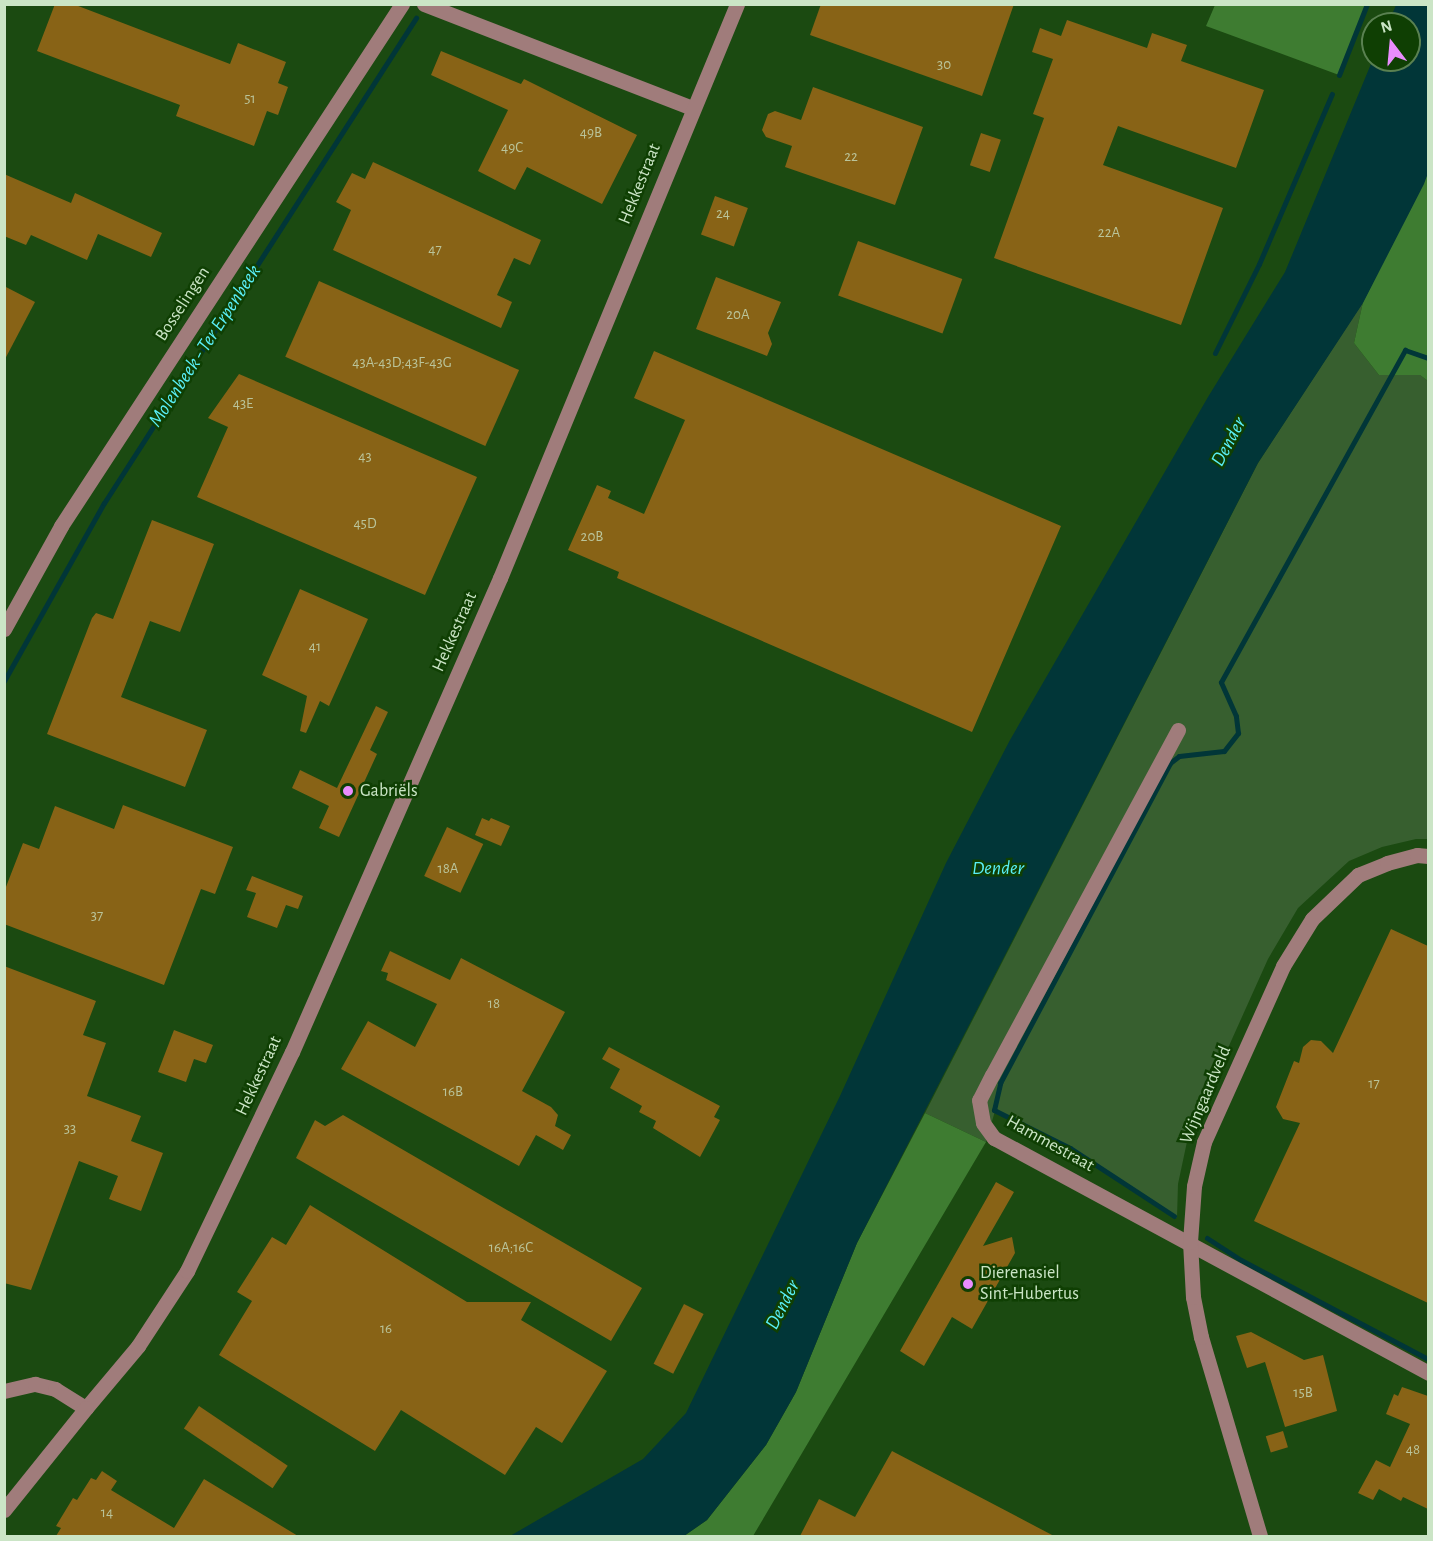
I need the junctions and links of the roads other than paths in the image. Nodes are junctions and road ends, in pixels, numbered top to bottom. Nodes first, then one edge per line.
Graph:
1 (402, 4) edge
2 (424, 4) edge
3 (737, 4) edge
4 (693, 108) junction
5 (4, 629) edge
6 (1178, 730) dead end
7 (1428, 856) edge
8 (1190, 1242) junction
9 (1428, 1373) edge
10 (4, 1391) edge
11 (86, 1408) junction
12 (4, 1510) edge
13 (1260, 1536) edge

1 - 5 street, Bosselingen
2 - 4 street
3 - 4 street, Hekkestraat
4 - 11 street, Hekkestraat
6 - 8 street, Hammestraat
7 - 8 street, Wijngaardveld
8 - 9 street, Hammestraat
8 - 13 street, Wijngaardveld
10 - 11 street
11 - 12 street, Hekkestraat

